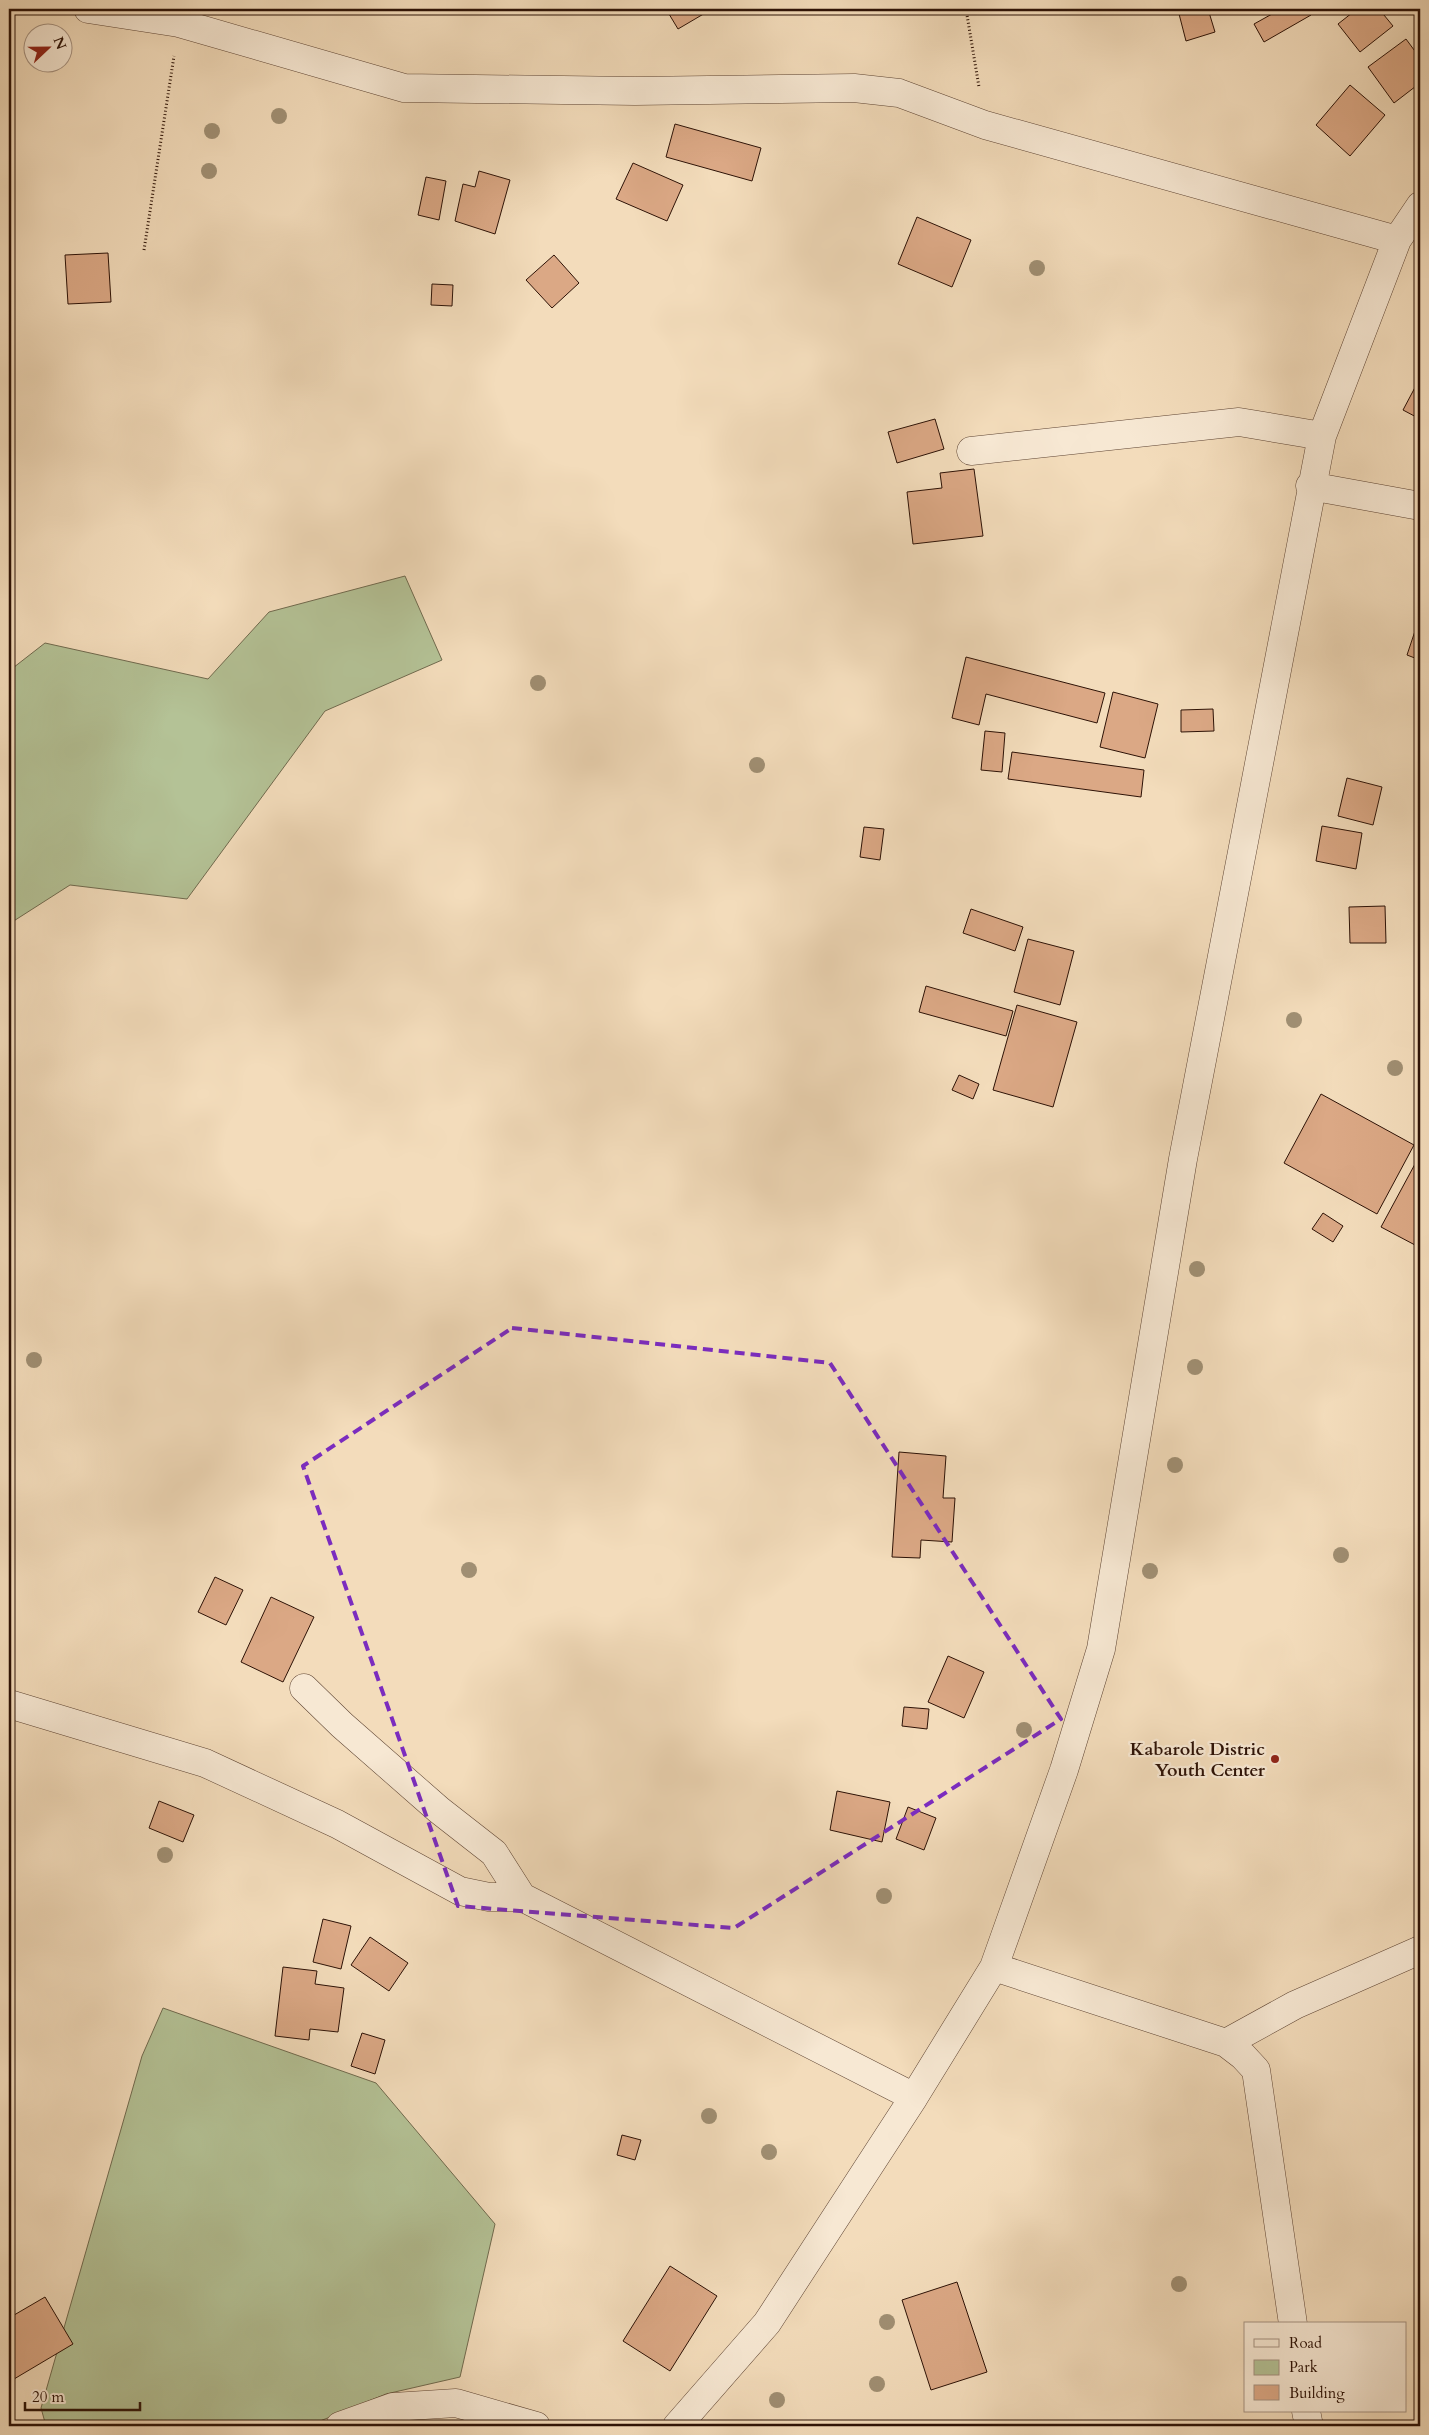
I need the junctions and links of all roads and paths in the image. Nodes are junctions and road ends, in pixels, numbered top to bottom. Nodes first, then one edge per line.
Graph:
1 (88, 9) edge
2 (966, 9) edge
3 (179, 23) junction
4 (985, 125) junction
5 (1420, 206) edge
6 (1396, 240) junction
7 (144, 250) dead end
8 (1322, 436) junction
9 (971, 451) dead end
10 (1310, 486) junction
11 (1420, 506) edge
12 (304, 1688) dead end
13 (9, 1704) edge
14 (522, 1897) junction
15 (1420, 1950) edge
16 (994, 1967) junction
17 (1226, 2043) junction
18 (914, 2097) junction
19 (1293, 2322) edge
20 (1306, 2412) edge
21 (340, 2426) edge
22 (536, 2426) edge
23 (677, 2426) edge
24 (1309, 2426) edge

1 - 3 street
2 - 4 path
3 - 4 street
3 - 7 path
4 - 6 street
5 - 6 street
6 - 8 street
8 - 9 street
8 - 10 street
10 - 11 street
10 - 16 street
12 - 14 street
13 - 14 street
14 - 18 street
15 - 17 street
16 - 17 street
16 - 18 street
17 - 19 street
18 - 23 street
20 - 24 street
21 - 22 street

